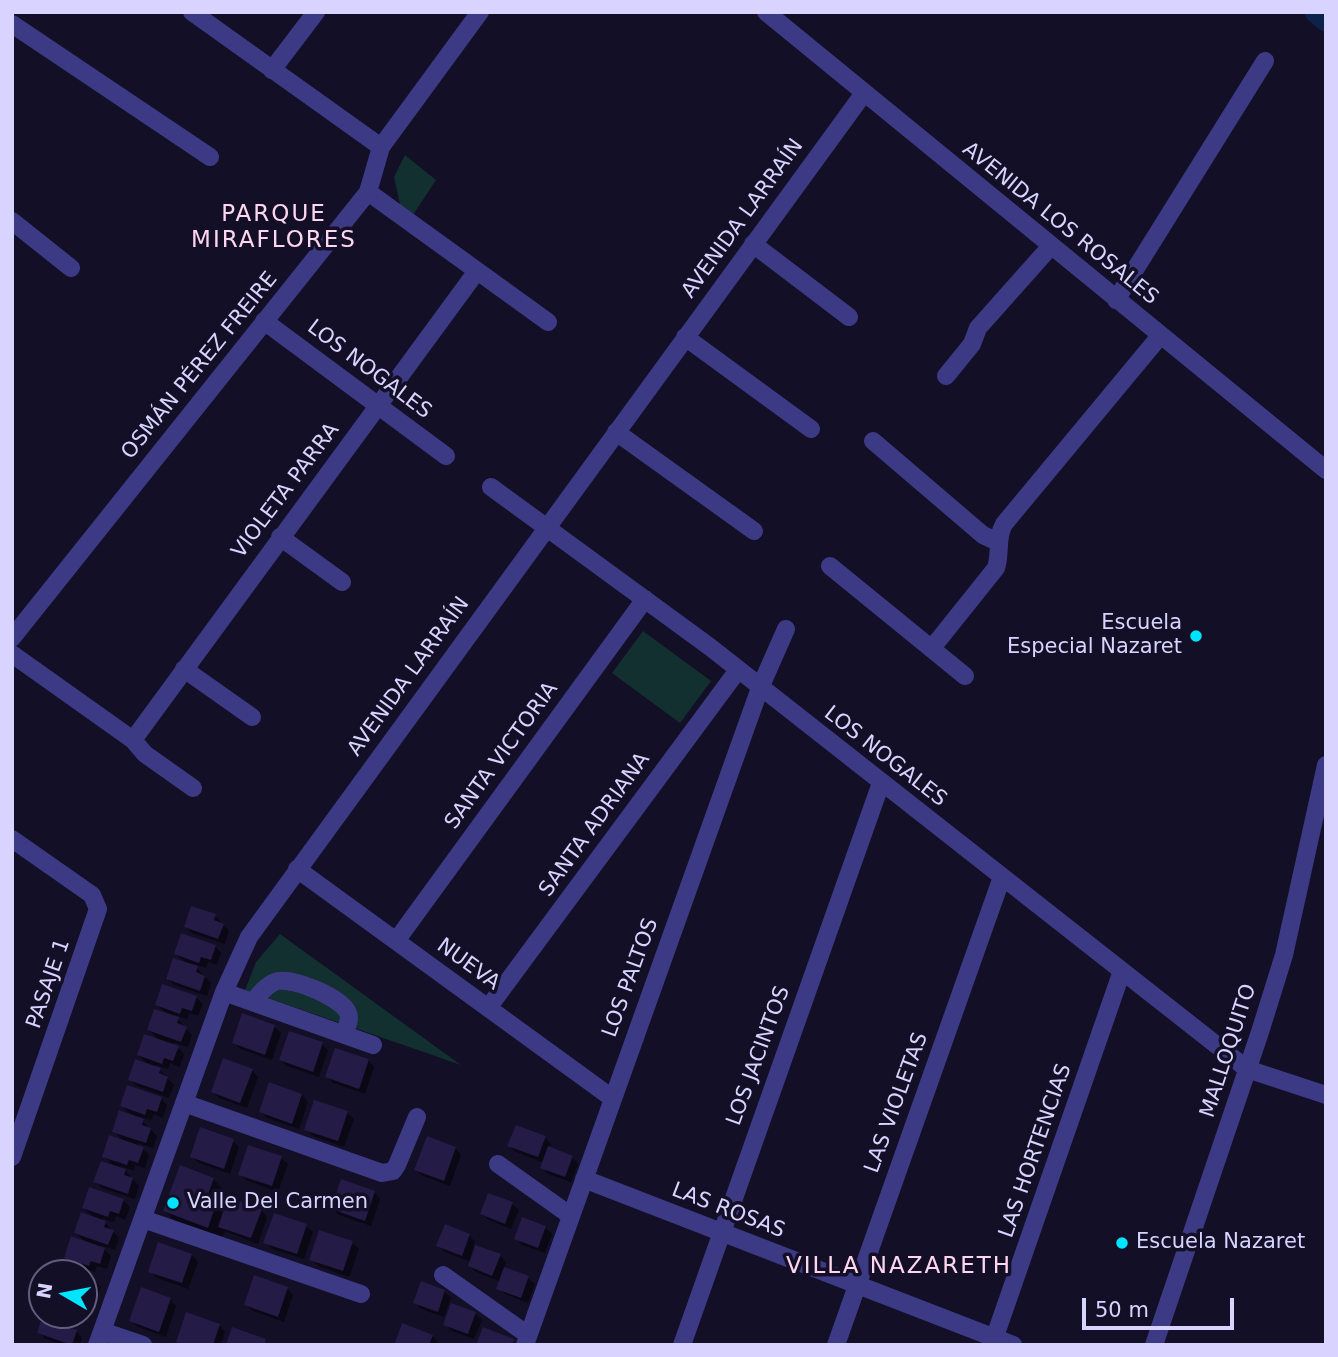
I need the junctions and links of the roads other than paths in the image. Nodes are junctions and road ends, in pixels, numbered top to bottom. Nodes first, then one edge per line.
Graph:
1 (192, 12) edge
2 (316, 12) edge
3 (480, 12) edge
4 (766, 12) edge
5 (12, 24) edge
6 (1265, 61) dead end
7 (272, 70) junction
8 (864, 93) junction
9 (381, 147) junction
10 (210, 157) dead end
11 (368, 192) junction
12 (12, 221) edge
13 (753, 244) junction
14 (1051, 246) junction
15 (71, 268) dead end
16 (477, 271) junction
17 (1116, 300) junction
18 (849, 317) dead end
19 (264, 321) junction
20 (548, 322) dead end
21 (1160, 336) junction
22 (685, 337) junction
23 (946, 376) dead end
24 (378, 406) junction
25 (811, 429) dead end
26 (616, 432) junction
27 (873, 441) dead end
28 (446, 456) dead end
29 (1326, 470) edge
30 (491, 487) dead end
31 (546, 528) junction
32 (754, 531) dead end
33 (280, 537) junction
34 (998, 542) junction
35 (830, 566) dead end
36 (342, 582) dead end
37 (645, 599) junction
38 (786, 629) dead end
39 (12, 638) edge
40 (932, 648) junction
41 (12, 654) edge
42 (184, 669) junction
43 (738, 670) junction
44 (965, 676) dead end
45 (760, 688) junction
46 (252, 717) dead end
47 (133, 740) junction
48 (1326, 765) edge
49 (881, 783) junction
50 (193, 788) dead end
51 (12, 839) edge
52 (298, 869) junction
53 (1002, 877) junction
54 (396, 941) junction
55 (1122, 971) junction
56 (224, 992) junction
57 (253, 1002) junction
58 (488, 1008) junction
59 (344, 1034) junction
60 (373, 1045) dead end
61 (1247, 1069) junction
62 (1326, 1095) edge
63 (612, 1098) junction
64 (184, 1103) junction
65 (417, 1117) dead end
66 (12, 1157) edge
67 (498, 1164) dead end
68 (584, 1179) junction
69 (570, 1216) junction
70 (143, 1219) junction
71 (720, 1232) junction
72 (443, 1275) dead end
73 (856, 1284) junction
74 (361, 1294) dead end
75 (100, 1338) edge
76 (527, 1340) edge
77 (993, 1341) edge
78 (143, 1345) edge
79 (682, 1345) edge
80 (836, 1345) edge
81 (1013, 1345) edge
82 (1154, 1345) edge

1 - 7 street
2 - 7 street
3 - 9 street, OSMÁN PÉREZ FREIRE
4 - 8 street, AVENIDA LOS ROSALES
5 - 10 street
6 - 17 street
7 - 9 street
8 - 13 street, AVENIDA LARRAÍN
8 - 14 street, AVENIDA LOS ROSALES
9 - 11 street, OSMÁN PÉREZ FREIRE
11 - 16 street
11 - 19 street, OSMÁN PÉREZ FREIRE
12 - 15 street
13 - 18 street
13 - 22 street, AVENIDA LARRAÍN
14 - 17 street, AVENIDA LOS ROSALES
14 - 23 street
16 - 20 street
16 - 24 street, VIOLETA PARRA
17 - 21 street, AVENIDA LOS ROSALES
19 - 24 street, LOS NOGALES
19 - 39 street, OSMÁN PÉREZ FREIRE
21 - 29 street, AVENIDA LOS ROSALES
21 - 34 street
22 - 25 street
22 - 26 street, AVENIDA LARRAÍN
24 - 28 street, LOS NOGALES
24 - 33 street, VIOLETA PARRA
26 - 31 street, AVENIDA LARRAÍN
26 - 32 street
27 - 34 street
30 - 31 street, LOS NOGALES
31 - 37 street, LOS NOGALES
31 - 52 street, AVENIDA LARRAÍN
33 - 36 street
33 - 42 street, VIOLETA PARRA
34 - 40 street
35 - 40 street
37 - 43 street, LOS NOGALES
37 - 54 street, SANTA VICTORIA
38 - 45 street, LOS PALTOS
40 - 44 street
41 - 47 street
42 - 46 street
42 - 47 street, VIOLETA PARRA
43 - 45 street, LOS NOGALES
43 - 58 street, SANTA ADRIANA
45 - 49 street, LOS NOGALES
45 - 63 street, LOS PALTOS
47 - 50 street
48 - 61 street, MALLOQUITO
49 - 53 street, LOS NOGALES
49 - 71 street, LOS JACINTOS
51 - 66 street, PASAJE 1
52 - 54 street, NUEVA
52 - 56 street, AVENIDA LARRAÍN
53 - 55 street, LOS NOGALES
53 - 73 street, LAS VIOLETAS
54 - 58 street, NUEVA
55 - 61 street, LOS NOGALES
55 - 77 street, LAS HORTENCIAS
56 - 57 street
56 - 64 street, AVENIDA LARRAÍN
57 - 59 street
57 - 59 street
58 - 63 street, NUEVA
59 - 60 street
61 - 62 street, LOS NOGALES
61 - 82 street, MALLOQUITO
63 - 68 street, LOS PALTOS
64 - 65 street
64 - 70 street, AVENIDA LARRAÍN
67 - 69 street
68 - 69 street, LOS PALTOS
68 - 71 street, LAS ROSAS
69 - 76 street, LOS PALTOS
70 - 74 street
70 - 75 street, AVENIDA LARRAÍN
71 - 73 street, LAS ROSAS
71 - 79 street, LOS JACINTOS
72 - 76 street
73 - 77 street, LAS ROSAS
73 - 80 street, LAS VIOLETAS
75 - 78 street
77 - 81 street, LAS ROSAS

